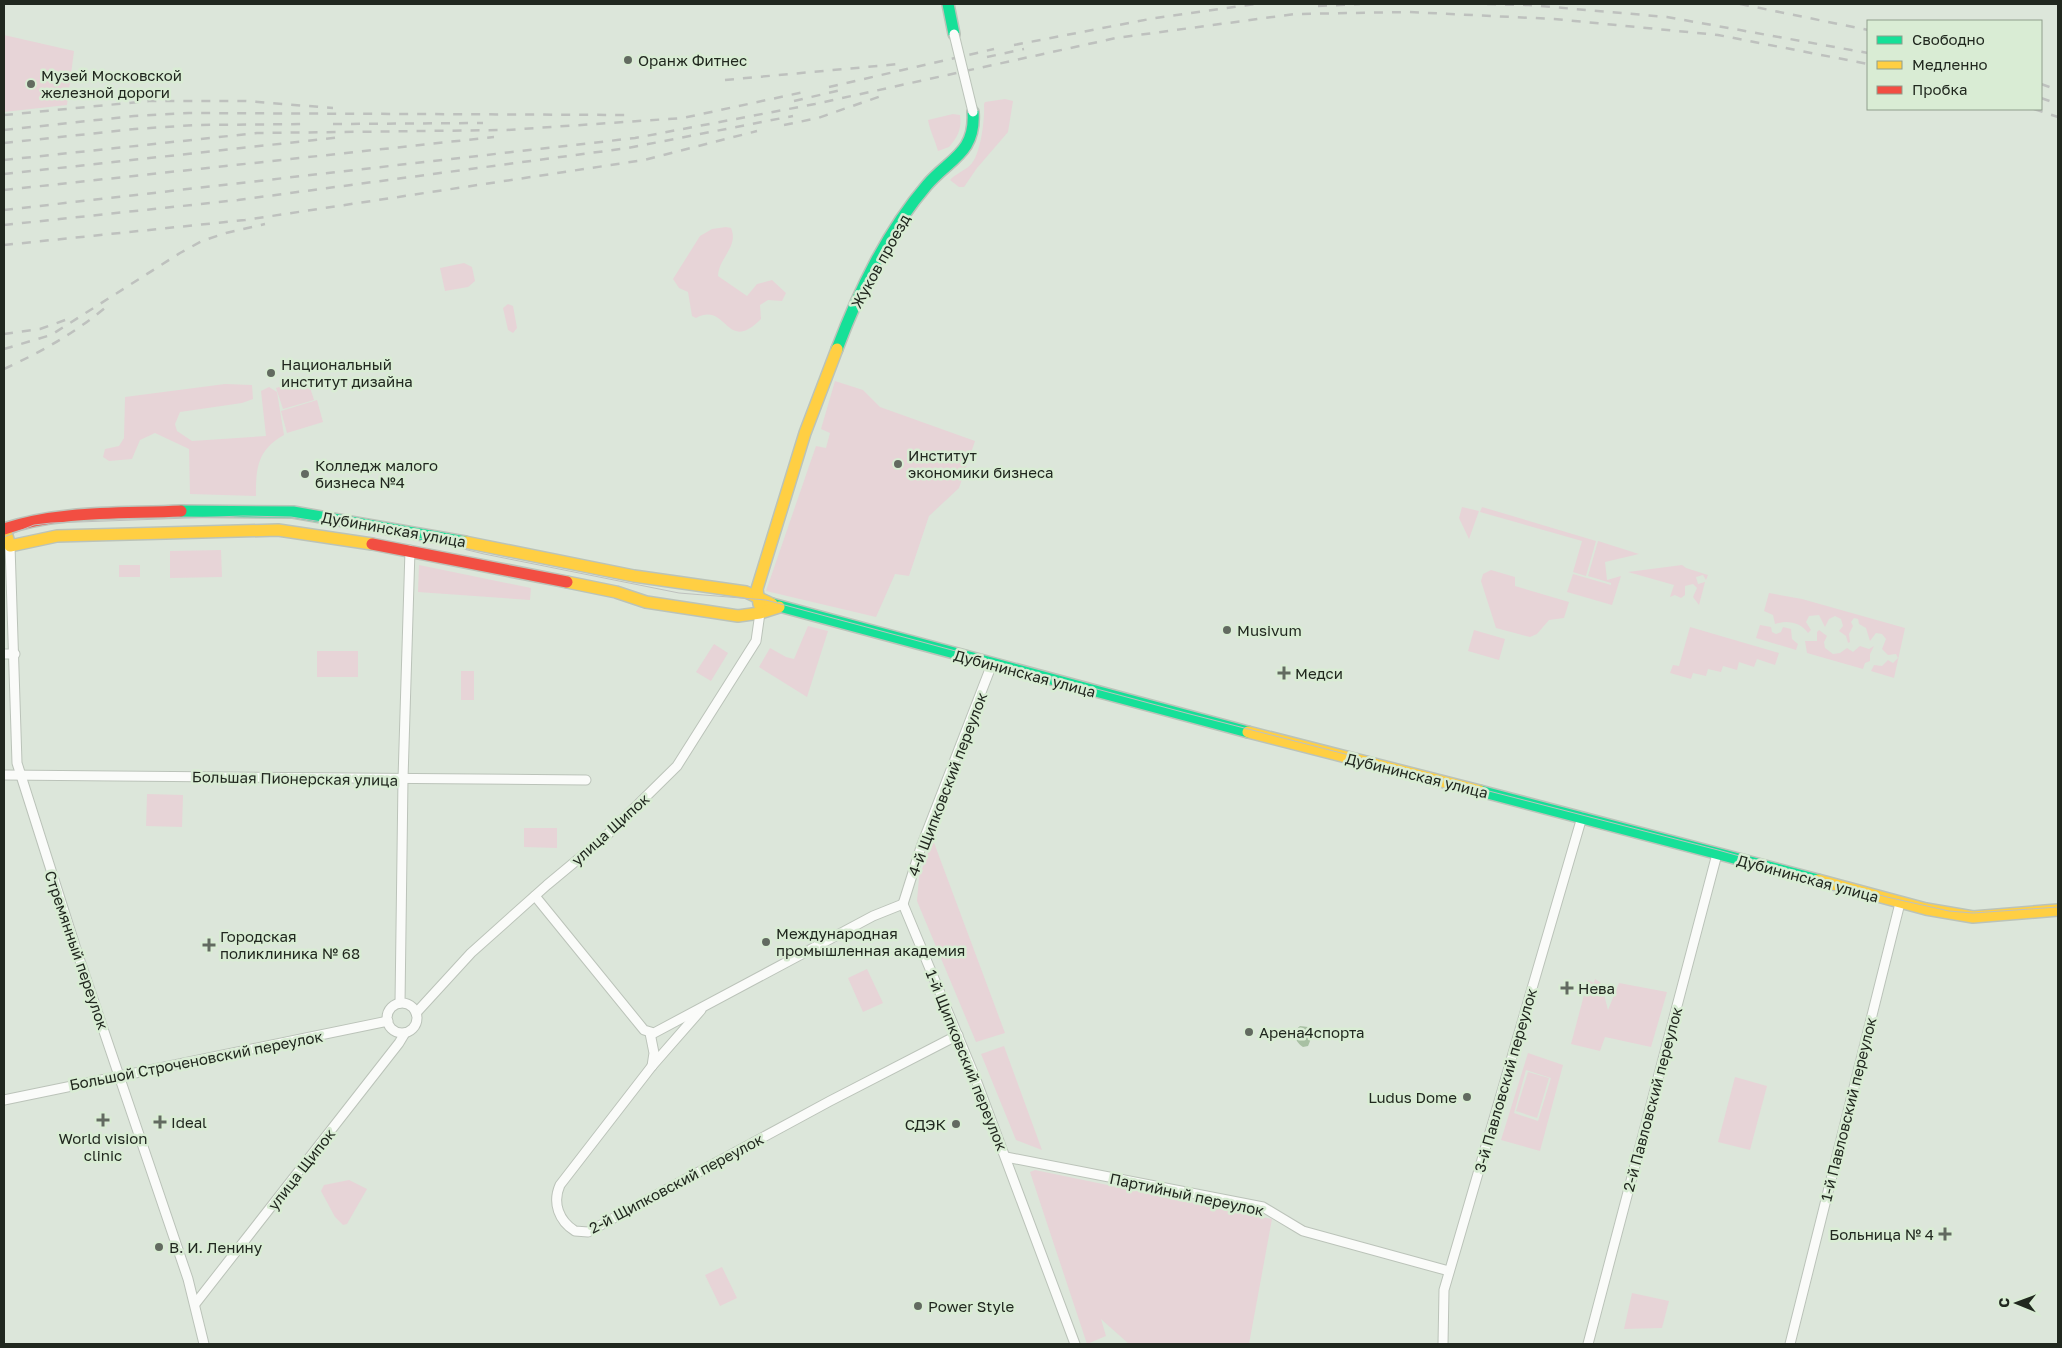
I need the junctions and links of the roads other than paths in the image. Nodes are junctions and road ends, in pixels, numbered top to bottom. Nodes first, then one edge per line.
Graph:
1 (948, 4) edge
2 (954, 34) joint
3 (973, 112) joint
4 (4, 529) edge
5 (10, 546) junction
6 (410, 550) junction
7 (758, 592) junction
8 (778, 607) junction
9 (760, 613) junction
10 (4, 654) edge
11 (15, 654) junction
12 (992, 664) junction
13 (4, 775) edge
14 (20, 775) junction
15 (403, 779) junction
16 (586, 780) dead end
17 (1582, 817) junction
18 (1718, 854) junction
19 (535, 896) junction
20 (1900, 903) junction
21 (902, 904) junction
22 (2058, 910) edge
23 (400, 1003) junction
24 (701, 1010) junction
25 (416, 1013) junction
26 (388, 1021) junction
27 (405, 1033) junction
28 (650, 1033) junction
29 (958, 1035) junction
30 (652, 1066) junction
31 (119, 1076) junction
32 (4, 1100) edge
33 (1006, 1156) junction
34 (1449, 1271) junction
35 (195, 1304) junction
36 (204, 1344) edge
37 (1075, 1344) edge
38 (1443, 1344) edge
39 (1588, 1344) edge
40 (1790, 1344) edge

1 - 2 main road, Жуков проезд
2 - 3 street, Жуков проезд, bridge
3 - 7 main road, Жуков проезд
4 - 5 main road
4 - 7 main road, Дубининская улица
5 - 6 main road, Дубининская улица
5 - 11 street, Стремянный переулок
6 - 9 main road, Дубининская улица
6 - 15 street
7 - 8 main road, Дубининская улица
7 - 9 main road
8 - 9 main road, Дубининская улица
8 - 12 main road, Дубининская улица
9 - 19 street, улица Щипок
10 - 11 street
11 - 14 street, Стремянный переулок
12 - 17 main road, Дубининская улица
12 - 21 street, 4-й Щипковский переулок
13 - 14 street, Большая Пионерская улица
14 - 15 street, Большая Пионерская улица
14 - 31 street, Стремянный переулок
15 - 16 street, Большая Пионерская улица
15 - 23 street
17 - 18 main road, Дубининская улица
17 - 34 street, 3-й Павловский переулок
18 - 20 main road, Дубининская улица
18 - 39 street, 2-й Павловский переулок
19 - 25 street, улица Щипок
19 - 28 street
20 - 22 main road, Дубининская улица
20 - 40 street, 1-й Павловский переулок
21 - 24 street
21 - 29 street, 1-й Щипковский переулок
23 - 25 street
23 - 26 street
24 - 28 street
24 - 30 street, 2-й Щипковский переулок
25 - 27 street
26 - 27 street
26 - 31 street, Большой Строченовский переулок
27 - 35 street, улица Щипок
28 - 30 street
29 - 30 street, 2-й Щипковский переулок
29 - 33 street, 1-й Щипковский переулок
31 - 32 street, Большой Строченовский переулок
31 - 35 street, Стремянный переулок
33 - 34 street, Партийный переулок
33 - 37 street, 1-й Щипковский переулок
34 - 38 street, 3-й Павловский переулок
35 - 36 street, Стремянный переулок

